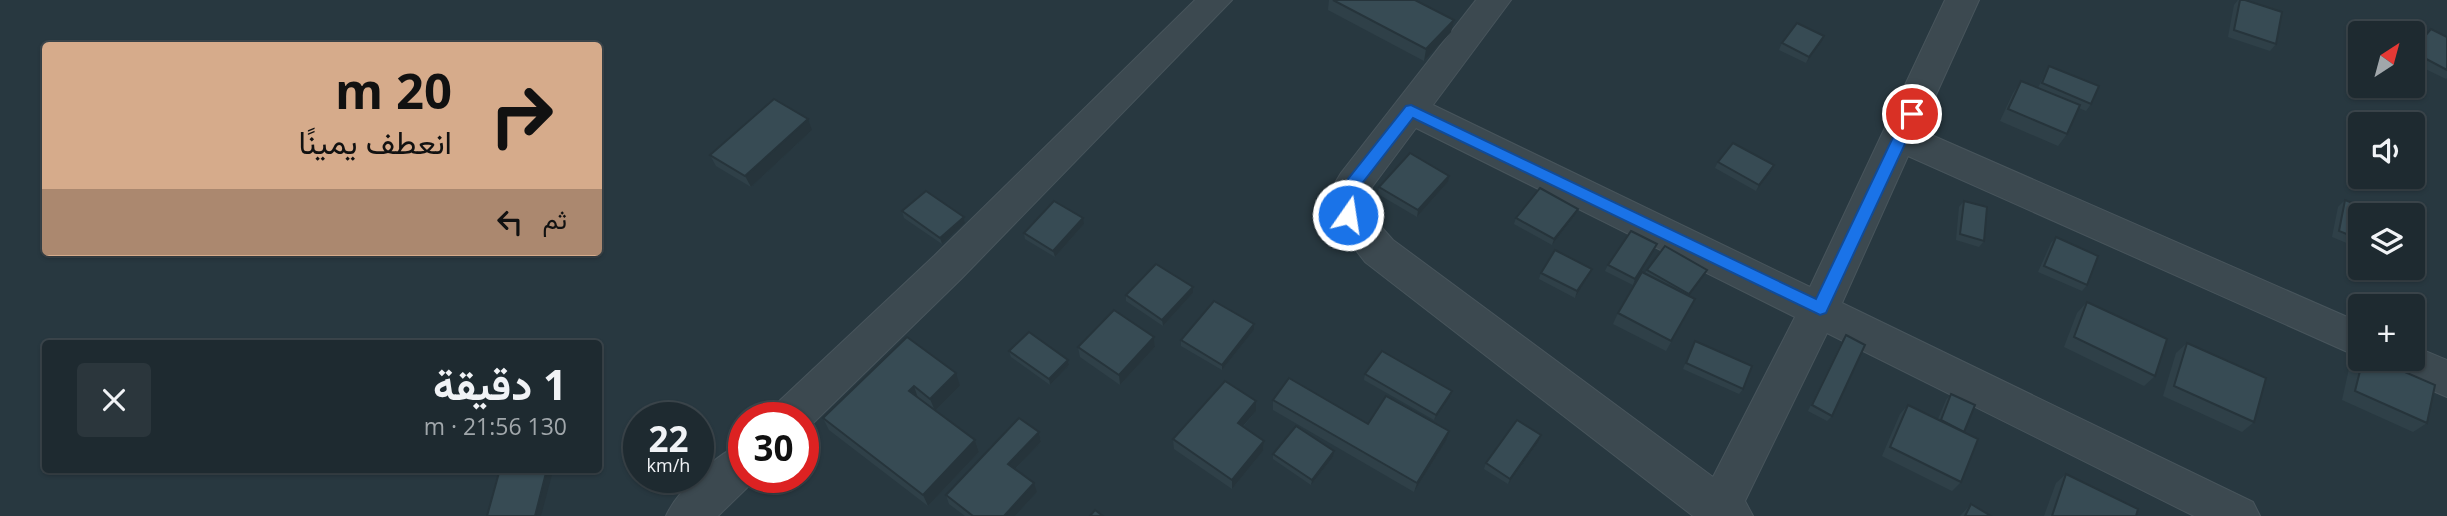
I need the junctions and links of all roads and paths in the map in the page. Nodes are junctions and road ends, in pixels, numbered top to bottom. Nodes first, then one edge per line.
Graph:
1 (1215, 0) edge
2 (1494, 0) edge
3 (1962, 0) edge
4 (1411, 110) junction
5 (1901, 137) junction
6 (1820, 308) junction
7 (2348, 335) edge
8 (2425, 369) edge
9 (2447, 379) edge
10 (807, 402) edge
11 (728, 479) edge
12 (695, 514) edge
13 (1722, 514) edge
14 (2238, 516) edge

1 - 10 street
2 - 4 street
3 - 5 street
4 - 6 street
4 - 13 street
5 - 6 street
5 - 7 street
6 - 13 street
6 - 14 street
8 - 9 street
11 - 12 street

